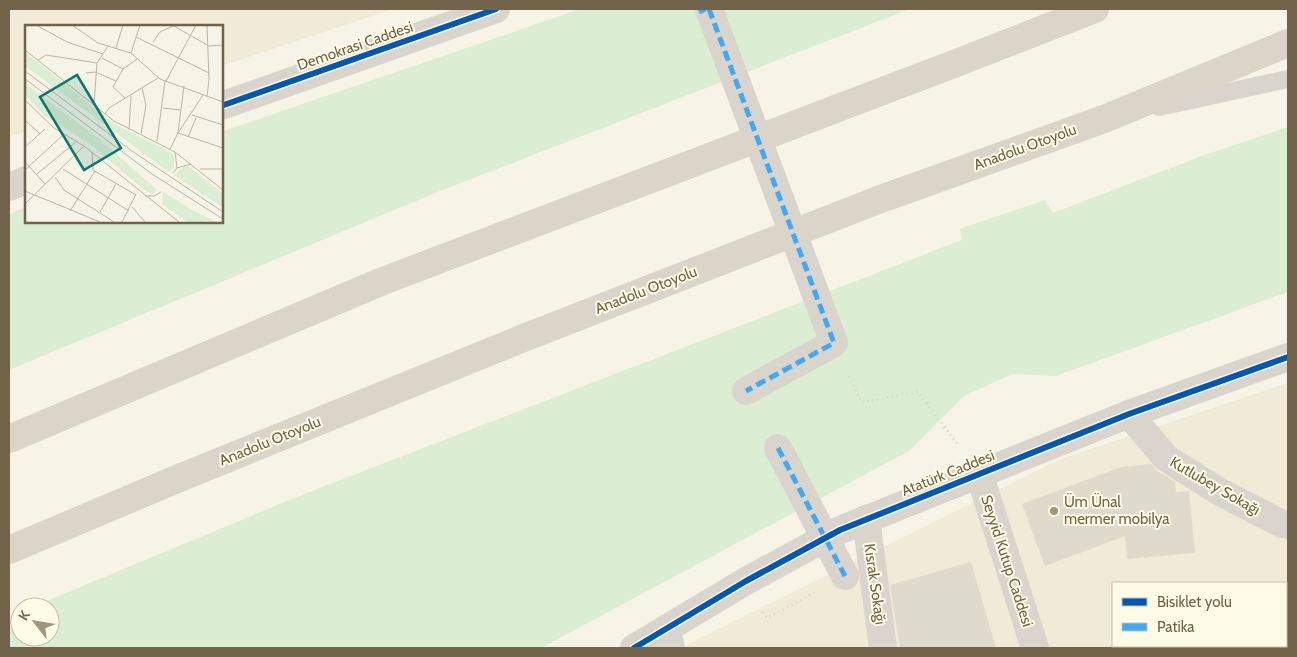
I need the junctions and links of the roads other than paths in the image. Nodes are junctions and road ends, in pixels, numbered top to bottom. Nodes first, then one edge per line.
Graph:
1 (496, 9) edge
2 (1095, 9) edge
3 (705, 10) edge
4 (1288, 43) edge
5 (1288, 79) edge
6 (222, 106) edge
7 (1104, 119) junction
8 (25, 180) edge
9 (9, 187) edge
10 (1288, 357) edge
11 (746, 391) dead end
12 (1129, 414) junction
13 (9, 439) edge
14 (778, 448) dead end
15 (979, 473) junction
16 (866, 519) junction
17 (1288, 525) edge
18 (9, 550) edge
19 (845, 576) road end
20 (668, 639) edge
21 (634, 648) edge
22 (883, 648) edge
23 (1035, 648) edge

1 - 6 street, Demokrasi Caddesi
2 - 13 highway
3 - 11 street
4 - 7 highway, Anadolu Otoyolu
5 - 7 lane
7 - 18 highway, Anadolu Otoyolu
8 - 9 street
10 - 12 street, Atatürk Caddesi
12 - 15 street, Atatürk Caddesi
12 - 17 street, Kutlubey Sokağı
14 - 19 street
15 - 16 street, Atatürk Caddesi
15 - 23 street, Seyyid Kutup Caddesi
16 - 20 street, Atatürk Caddesi
16 - 22 street, Kısrak Sokağı
20 - 21 street, Atatürk Caddesi

